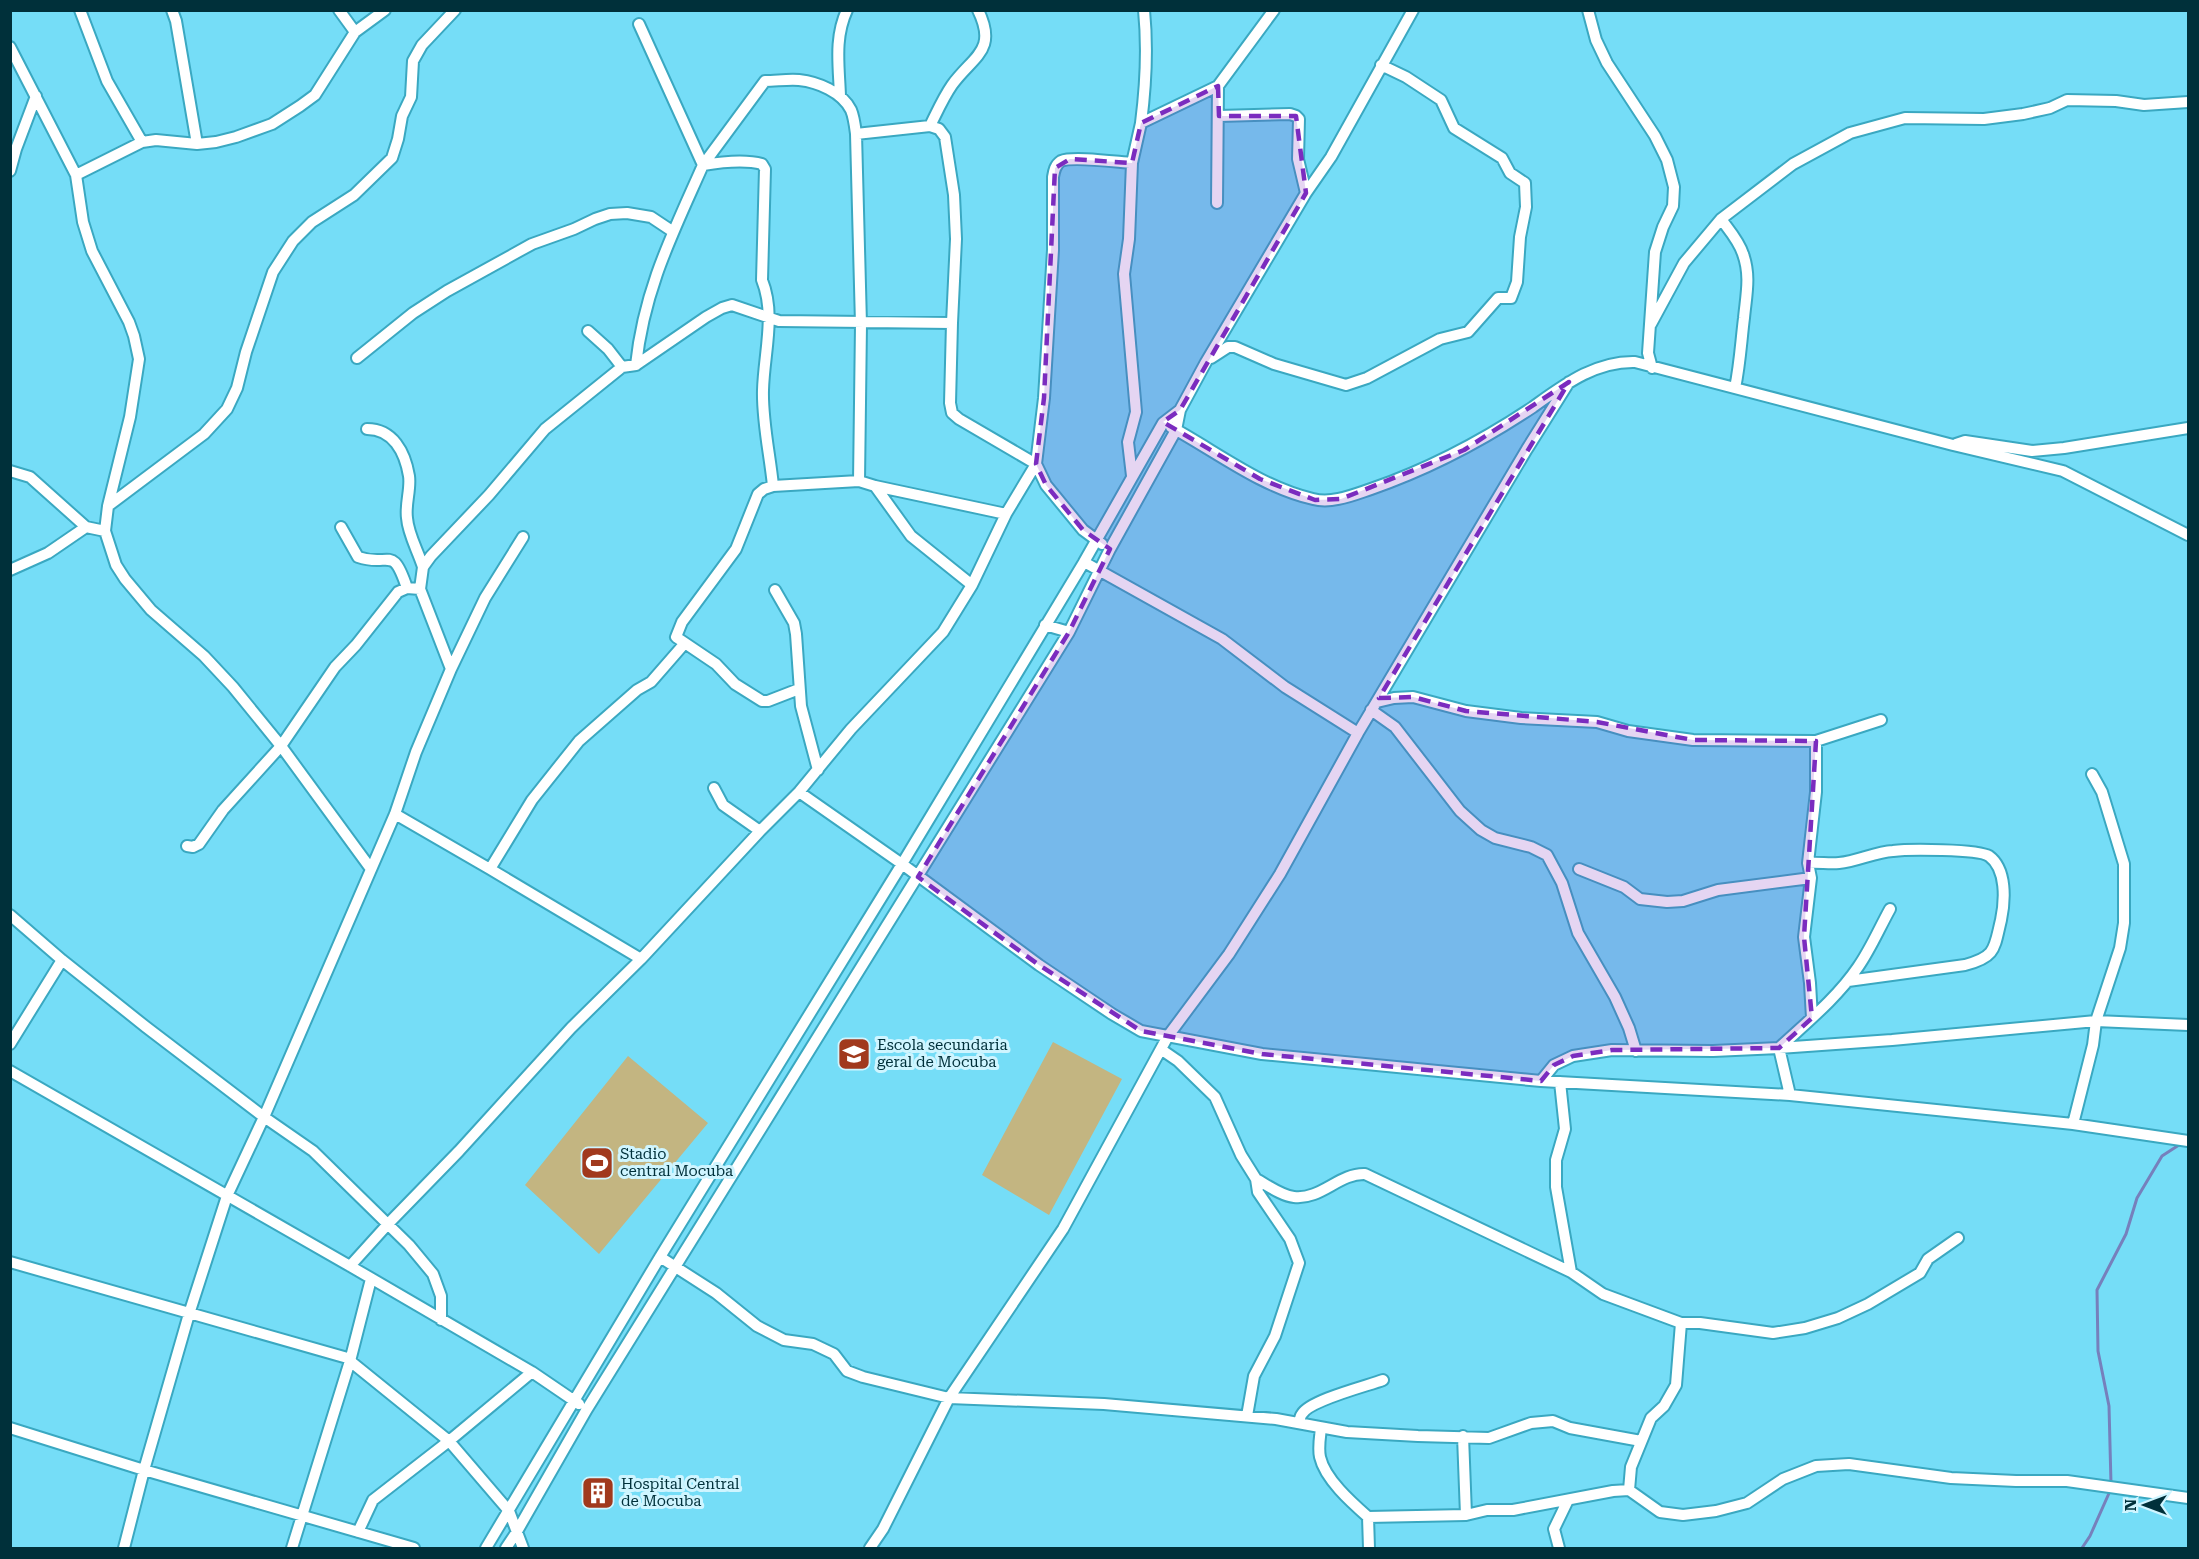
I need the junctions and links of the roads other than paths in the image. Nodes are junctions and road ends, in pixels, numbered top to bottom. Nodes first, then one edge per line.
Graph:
1 (80, 10) edge
2 (172, 10) edge
3 (339, 10) edge
4 (385, 10) edge
5 (456, 10) edge
6 (847, 10) edge
7 (978, 10) edge
8 (1144, 10) edge
9 (1274, 10) edge
10 (1413, 10) edge
11 (1588, 10) edge
12 (639, 24) dead end
13 (355, 32) junction
14 (10, 47) edge
15 (1381, 65) junction
16 (1218, 86) junction
17 (36, 96) junction
18 (840, 96) junction
19 (2188, 102) edge
20 (1219, 116) junction
21 (1141, 123) junction
22 (930, 126) junction
23 (856, 134) junction
24 (142, 142) junction
25 (197, 144) junction
26 (1132, 163) junction
27 (703, 165) junction
28 (10, 171) edge
29 (76, 175) junction
30 (1306, 193) junction
31 (1217, 203) dead end
32 (1721, 219) junction
33 (672, 231) junction
34 (769, 318) junction
35 (952, 323) junction
36 (861, 324) junction
37 (1651, 324) junction
38 (588, 331) dead end
39 (357, 358) dead end
40 (1206, 362) junction
41 (636, 365) junction
42 (621, 367) junction
43 (1652, 368) junction
44 (1569, 382) junction
45 (1735, 388) junction
46 (1180, 410) junction
47 (1163, 423) junction
48 (2188, 428) edge
49 (367, 429) dead end
50 (1176, 430) junction
51 (1953, 445) junction
52 (1036, 464) junction
53 (10, 471) edge
54 (1132, 477) junction
55 (859, 481) junction
56 (773, 486) junction
57 (875, 486) junction
58 (108, 506) junction
59 (1006, 514) junction
60 (86, 527) junction
61 (341, 527) dead end
62 (105, 531) junction
63 (2188, 535) edge
64 (523, 537) dead end
65 (1096, 540) junction
66 (1110, 549) junction
67 (1084, 562) junction
68 (423, 567) junction
69 (10, 570) edge
70 (1100, 571) junction
71 (972, 585) junction
72 (407, 588) junction
73 (420, 589) junction
74 (774, 590) dead end
75 (1045, 625) junction
76 (1069, 632) junction
77 (685, 644) junction
78 (451, 669) junction
79 (799, 689) junction
80 (1374, 706) junction
81 (1881, 720) dead end
82 (1358, 732) junction
83 (1816, 741) junction
84 (281, 746) junction
85 (818, 770) junction
86 (2092, 774) dead end
87 (714, 788) dead end
88 (799, 792) junction
89 (395, 814) junction
90 (760, 831) junction
91 (187, 846) dead end
92 (1808, 863) junction
93 (902, 864) junction
94 (371, 868) junction
95 (1579, 868) dead end
96 (490, 869) junction
97 (918, 877) junction
98 (1811, 878) junction
99 (1890, 909) dead end
100 (10, 915) edge
101 (641, 959) junction
102 (62, 960) junction
103 (1848, 981) junction
104 (1812, 1018) junction
105 (2096, 1021) junction
106 (2188, 1025) edge
107 (1168, 1036) junction
108 (10, 1044) edge
109 (1779, 1047) junction
110 (1162, 1050) junction
111 (1636, 1051) junction
112 (10, 1071) edge
113 (1541, 1081) junction
114 (1560, 1082) junction
115 (761, 1094) junction
116 (1790, 1095) junction
117 (776, 1104) junction
118 (264, 1117) junction
119 (2073, 1124) junction
120 (2188, 1142) edge
121 (1256, 1179) junction
122 (226, 1196) junction
123 (388, 1224) junction
124 (1958, 1238) dead end
125 (660, 1257) junction
126 (10, 1262) edge
127 (350, 1266) junction
128 (676, 1267) junction
129 (1571, 1272) junction
130 (371, 1279) junction
131 (189, 1314) junction
132 (441, 1320) junction
133 (1681, 1323) junction
134 (350, 1360) junction
135 (532, 1372) junction
136 (1383, 1380) dead end
137 (949, 1398) junction
138 (574, 1401) junction
139 (587, 1409) junction
140 (1247, 1416) junction
141 (1299, 1423) junction
142 (10, 1428) edge
143 (1321, 1428) junction
144 (1463, 1436) junction
145 (449, 1441) junction
146 (1641, 1441) junction
147 (144, 1470) junction
148 (1629, 1490) junction
149 (2188, 1498) edge
150 (1568, 1500) junction
151 (509, 1511) junction
152 (1466, 1515) junction
153 (302, 1517) junction
154 (1368, 1517) junction
155 (358, 1532) junction
156 (496, 1532) junction
157 (516, 1533) junction
158 (124, 1548) edge
159 (292, 1548) edge
160 (414, 1548) edge
161 (486, 1548) edge
162 (505, 1548) edge
163 (523, 1548) edge
164 (870, 1548) edge
165 (1369, 1548) edge
166 (1559, 1548) edge

1 - 24 street
2 - 25 street
3 - 13 street
4 - 13 street
5 - 58 street
6 - 18 street
7 - 22 street
8 - 21 street
9 - 16 street
10 - 15 street
11 - 37 street
12 - 27 street
13 - 25 street
14 - 17 street
15 - 30 street
15 - 40 street
16 - 20 street
16 - 21 street
17 - 28 street
17 - 29 street
18 - 23 street
18 - 27 street
19 - 32 street
20 - 30 street
20 - 31 street
21 - 26 street
22 - 23 street
22 - 35 street
23 - 36 street
24 - 25 street
24 - 29 street
26 - 52 street
26 - 54 street
27 - 33 street
27 - 34 street
29 - 58 street
30 - 40 street
32 - 37 street
32 - 45 street
33 - 39 street
33 - 41 street
34 - 36 street
34 - 41 street
34 - 56 street
35 - 36 street
35 - 52 street
36 - 55 street
37 - 43 street
38 - 42 street
40 - 46 street
41 - 42 street
42 - 68 street
43 - 44 street
43 - 45 street
44 - 50 street
44 - 80 street
45 - 51 street
46 - 47 street
46 - 50 street
47 - 50 street
47 - 54 street
48 - 51 street
49 - 68 street
50 - 66 street
51 - 63 street
52 - 59 street
52 - 65 street
53 - 60 street
54 - 65 street
55 - 56 street
55 - 57 street
56 - 77 street
57 - 59 street
57 - 71 street
58 - 62 street
59 - 71 street
60 - 62 street
60 - 69 street
61 - 72 street
62 - 84 street
64 - 78 street
65 - 66 street
65 - 67 street
66 - 70 street
67 - 70 street
67 - 75 street
68 - 73 street
70 - 76 street
70 - 82 street
71 - 85 street
72 - 73 street
72 - 84 street
73 - 78 street
74 - 79 street
75 - 76 street
75 - 93 street
76 - 97 street
77 - 79 street
77 - 96 street
78 - 89 street
79 - 85 street
80 - 82 street
80 - 83 street
80 - 111 street
81 - 83 street
82 - 107 street
83 - 92 street
84 - 91 street
84 - 94 street
85 - 88 street
86 - 105 street
87 - 90 street
88 - 90 street
88 - 93 street
89 - 94 street
89 - 96 street
90 - 101 street
92 - 98 street
92 - 103 street
93 - 97 street
93 - 115 street
94 - 118 street
95 - 98 street
96 - 101 street
97 - 107 street
97 - 117 street
98 - 104 street
99 - 103 street
100 - 102 street
101 - 123 street
102 - 108 street
102 - 118 street
103 - 104 street
104 - 109 street
105 - 106 street
105 - 109 street
105 - 119 street
107 - 110 street
107 - 113 street
109 - 111 street
109 - 116 street
110 - 121 street
110 - 137 street
111 - 113 street
112 - 122 street
113 - 114 street
114 - 116 street
114 - 129 street
115 - 117 street
115 - 125 street
116 - 119 street
117 - 128 street
118 - 122 street
118 - 123 street
119 - 120 street
121 - 129 street
121 - 140 street
122 - 127 street
122 - 131 street
123 - 127 street
123 - 132 street
124 - 133 street
125 - 128 street
125 - 138 street
126 - 131 street
127 - 130 street
128 - 137 street
128 - 139 street
129 - 133 street
130 - 132 street
130 - 134 street
131 - 134 street
131 - 147 street
132 - 135 street
133 - 146 street
134 - 145 street
134 - 153 street
135 - 138 street
135 - 145 street
136 - 141 street
137 - 140 street
137 - 164 street
138 - 139 street
138 - 151 street
139 - 157 street
140 - 141 street
141 - 143 street
142 - 147 street
143 - 144 street
143 - 154 street
144 - 146 street
144 - 152 street
145 - 151 street
145 - 155 street
146 - 148 street
147 - 153 street
147 - 158 street
148 - 149 street
148 - 150 street
150 - 152 street
150 - 166 street
151 - 156 street
151 - 157 street
152 - 154 street
153 - 155 street
153 - 159 street
154 - 165 street
155 - 160 street
156 - 161 street
156 - 162 street
157 - 162 street
157 - 163 street

